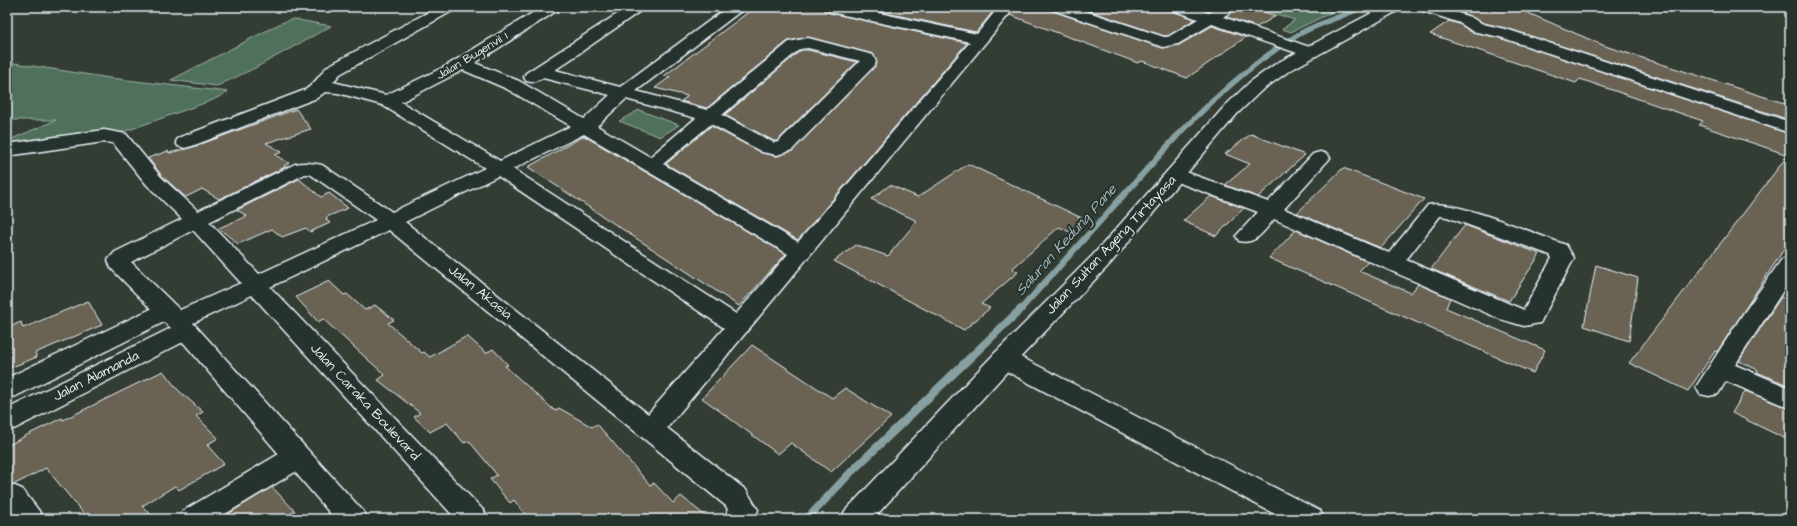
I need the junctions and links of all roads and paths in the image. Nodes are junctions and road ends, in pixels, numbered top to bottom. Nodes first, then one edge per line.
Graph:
1 (449, 7) edge
2 (553, 7) edge
3 (638, 7) edge
4 (738, 7) edge
5 (830, 7) edge
6 (1005, 7) edge
7 (1058, 7) edge
8 (1178, 7) edge
9 (1229, 7) edge
10 (1394, 7) edge
11 (1425, 7) edge
12 (1210, 18) junction
13 (980, 39) junction
14 (1302, 50) junction
15 (461, 63) junction
16 (541, 72) junction
17 (513, 85) junction
18 (322, 87) junction
19 (623, 93) junction
20 (388, 101) junction
21 (710, 116) junction
22 (586, 126) junction
23 (1790, 128) edge
24 (185, 142) dead end
25 (7, 150) edge
26 (1320, 158) dead end
27 (652, 166) junction
28 (500, 169) junction
29 (1176, 175) junction
30 (1272, 210) junction
31 (195, 220) junction
32 (391, 221) junction
33 (1247, 236) dead end
34 (801, 252) junction
35 (1392, 263) junction
36 (1790, 264) edge
37 (255, 285) junction
38 (1783, 287) edge
39 (176, 321) junction
40 (738, 326) junction
41 (1004, 358) junction
42 (7, 390) edge
43 (1790, 399) edge
44 (7, 420) edge
45 (650, 430) junction
46 (297, 457) junction
47 (193, 519) edge
48 (353, 519) edge
49 (474, 519) edge
50 (738, 519) edge
51 (855, 519) edge
52 (1310, 519) edge

1 - 18 street
2 - 15 street, Jalan Bugenvil 1
3 - 16 street
4 - 19 street
5 - 13 street
6 - 13 street
7 - 12 street
8 - 12 street
9 - 12 street
10 - 14 street, Jalan Sultan Ageng Tirtayasa
11 - 23 street
12 - 14 street
13 - 34 street
14 - 29 street, Jalan Sultan Ageng Tirtayasa
15 - 17 street
15 - 20 street, Jalan Bugenvil 1
16 - 17 street
16 - 19 street
17 - 22 street
18 - 20 street
18 - 24 street
19 - 21 street
19 - 22 street
20 - 28 street
21 - 21 street
21 - 27 street
22 - 27 street
22 - 28 street
25 - 31 street, Jalan Caraka Boulevard
26 - 30 street
27 - 34 street
28 - 32 street
28 - 40 street
29 - 30 street
29 - 41 street, Jalan Sultan Ageng Tirtayasa
30 - 33 street
30 - 35 street
31 - 32 street, Jalan Akasia
31 - 37 street, Jalan Caraka Boulevard
31 - 39 street
32 - 37 street
32 - 45 street, Jalan Akasia
34 - 40 street
35 - 35 street
36 - 38 street
37 - 39 street
37 - 49 street, Jalan Caraka Boulevard
38 - 43 street
39 - 42 street
39 - 44 street, Jalan Alamanda
39 - 46 street
40 - 45 street
41 - 51 street, Jalan Sultan Ageng Tirtayasa
41 - 52 street
45 - 50 street, Jalan Akasia
46 - 47 street
46 - 48 street

